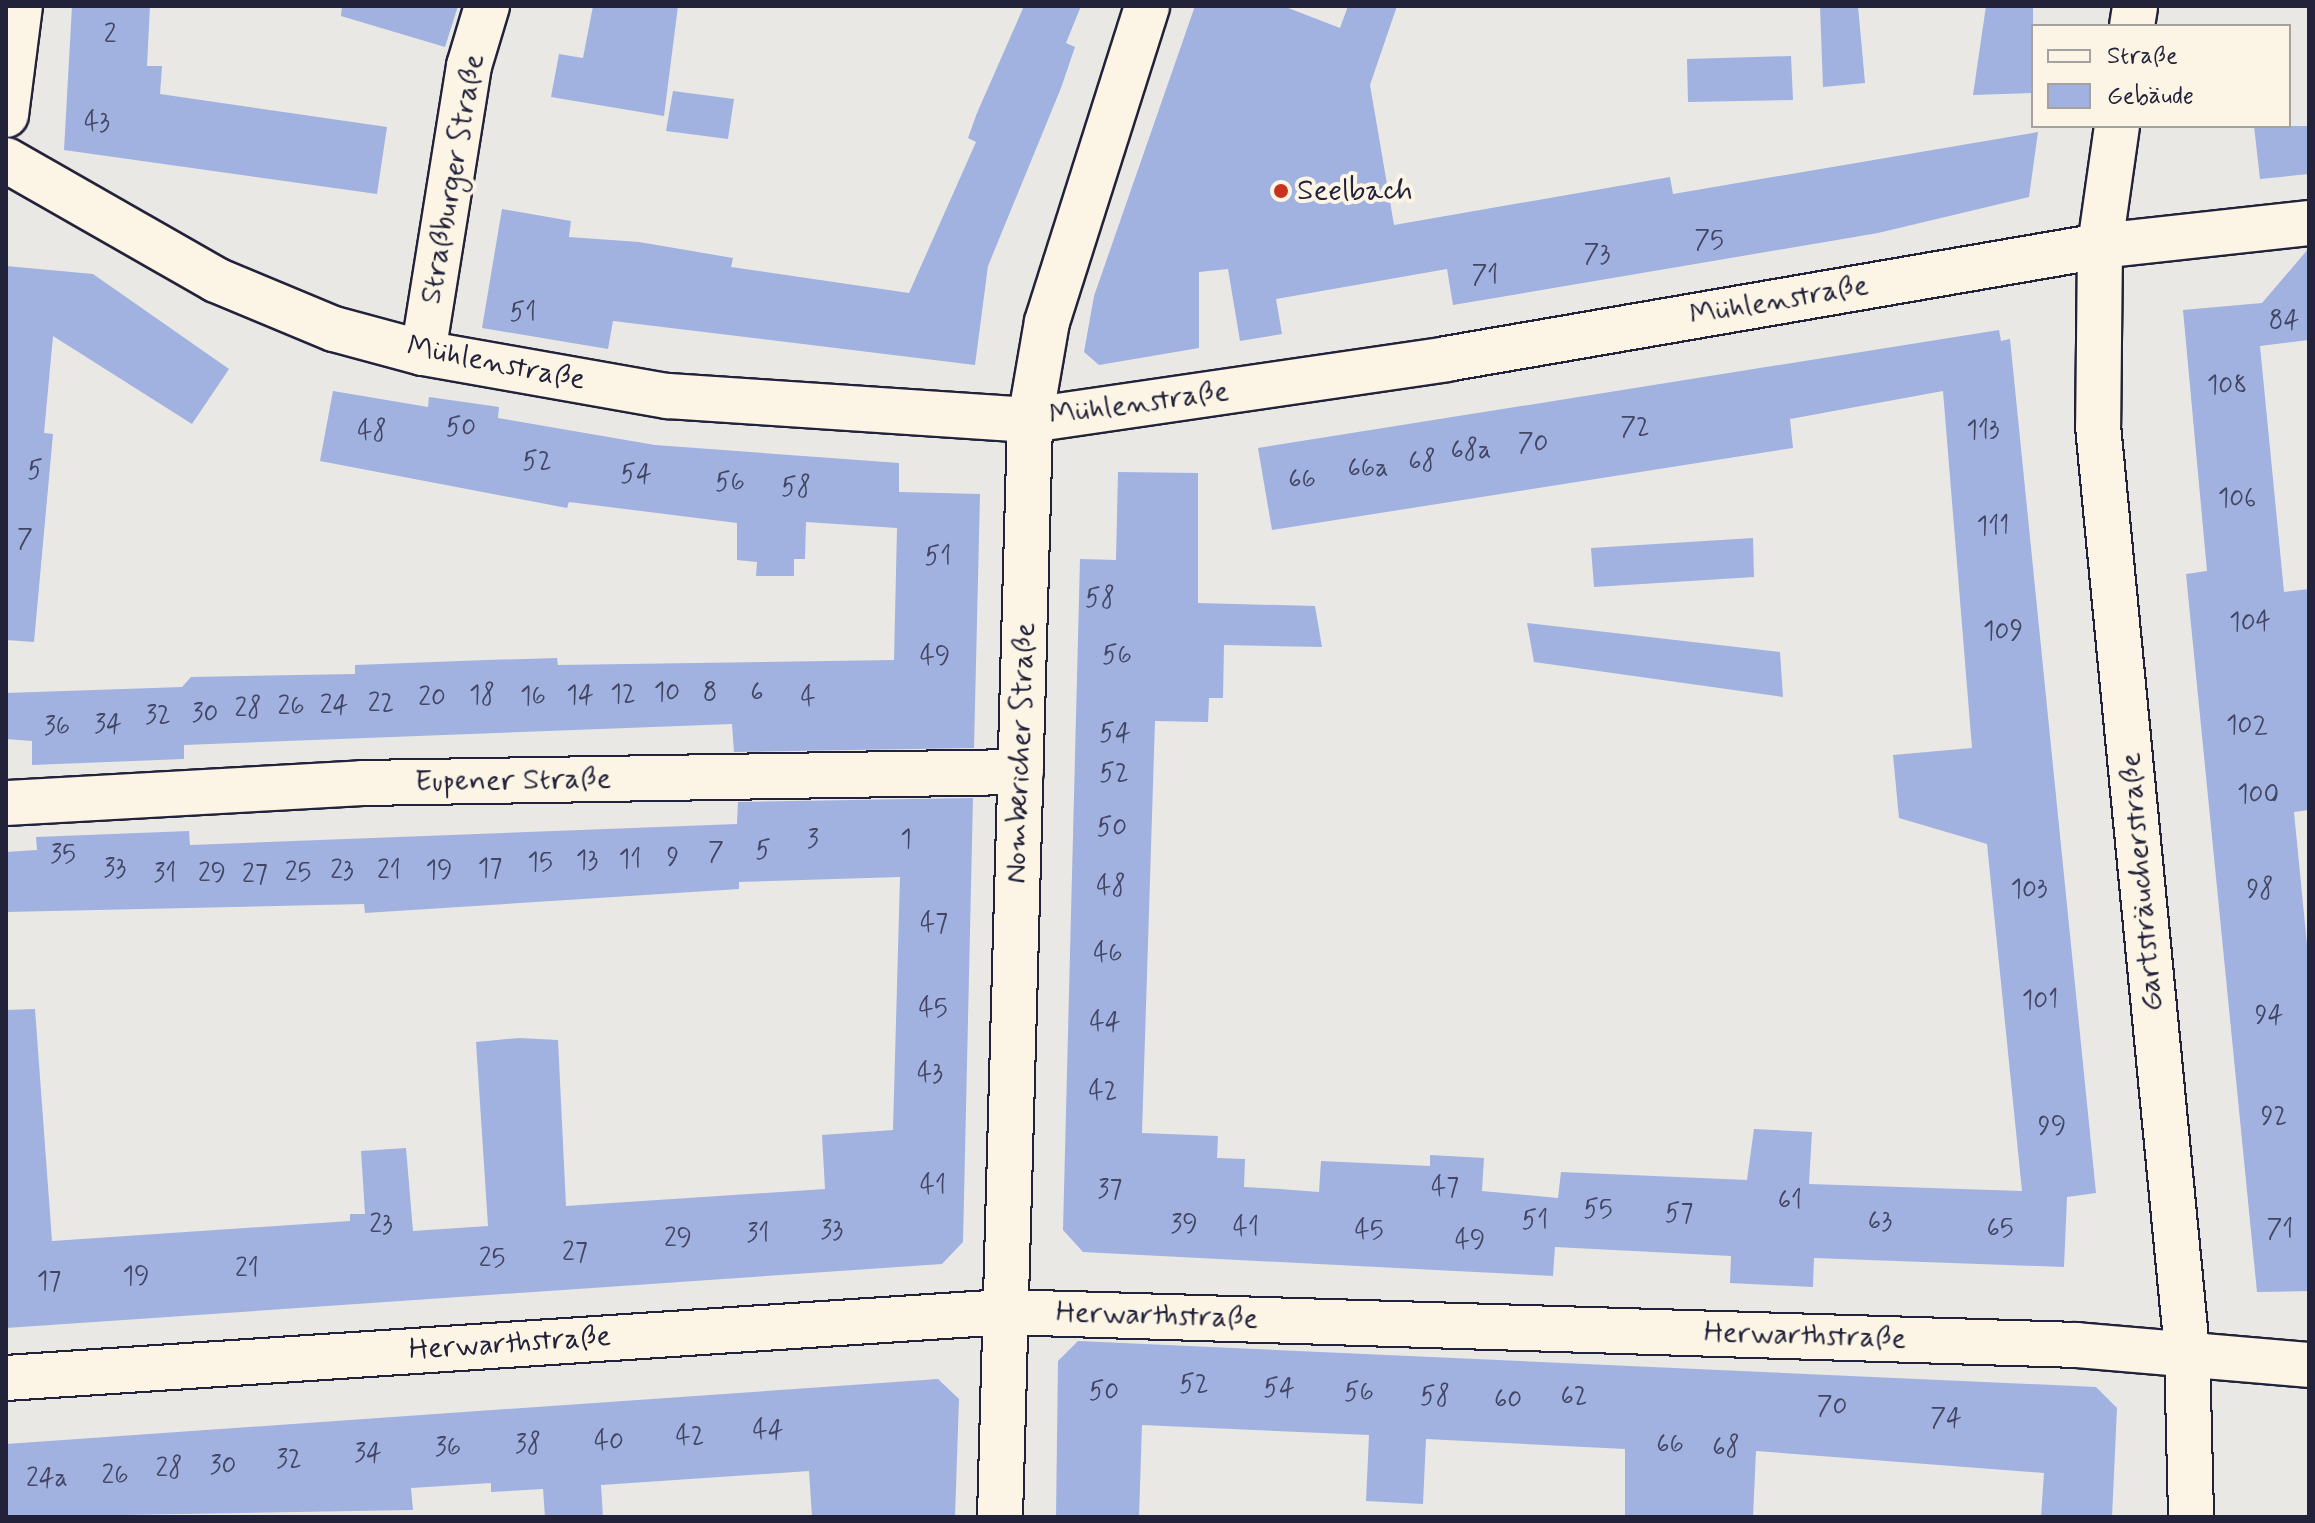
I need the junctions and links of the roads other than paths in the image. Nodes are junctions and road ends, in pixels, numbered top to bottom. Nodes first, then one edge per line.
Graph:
1 (20, 6) edge
2 (487, 6) edge
3 (1147, 6) edge
4 (6, 115) edge
5 (2117, 128) edge
6 (6, 160) edge
7 (2309, 223) edge
8 (2100, 246) junction
9 (423, 353) junction
10 (1030, 420) junction
11 (1021, 772) junction
12 (6, 803) edge
13 (1004, 1312) junction
14 (2187, 1351) junction
15 (2309, 1365) edge
16 (6, 1378) edge
17 (1000, 1517) edge
18 (2191, 1517) edge

1 - 4 street
2 - 9 street, Straßburger Straße
3 - 10 street, Nombericher Straße
5 - 8 street, Gartsträucherstraße
6 - 9 street, Mühlenstraße
7 - 8 street, Mühlenstraße
8 - 10 street, Mühlenstraße
8 - 14 street, Gartsträucherstraße
9 - 10 street, Mühlenstraße
10 - 11 street, Nombericher Straße
11 - 12 street, Eupener Straße
11 - 13 street, Nombericher Straße
13 - 14 street, Herwarthstraße
13 - 16 street, Herwarthstraße
13 - 17 street, Nombericher Straße
14 - 15 street, Herwarthstraße
14 - 18 street, Gartsträucherstraße

